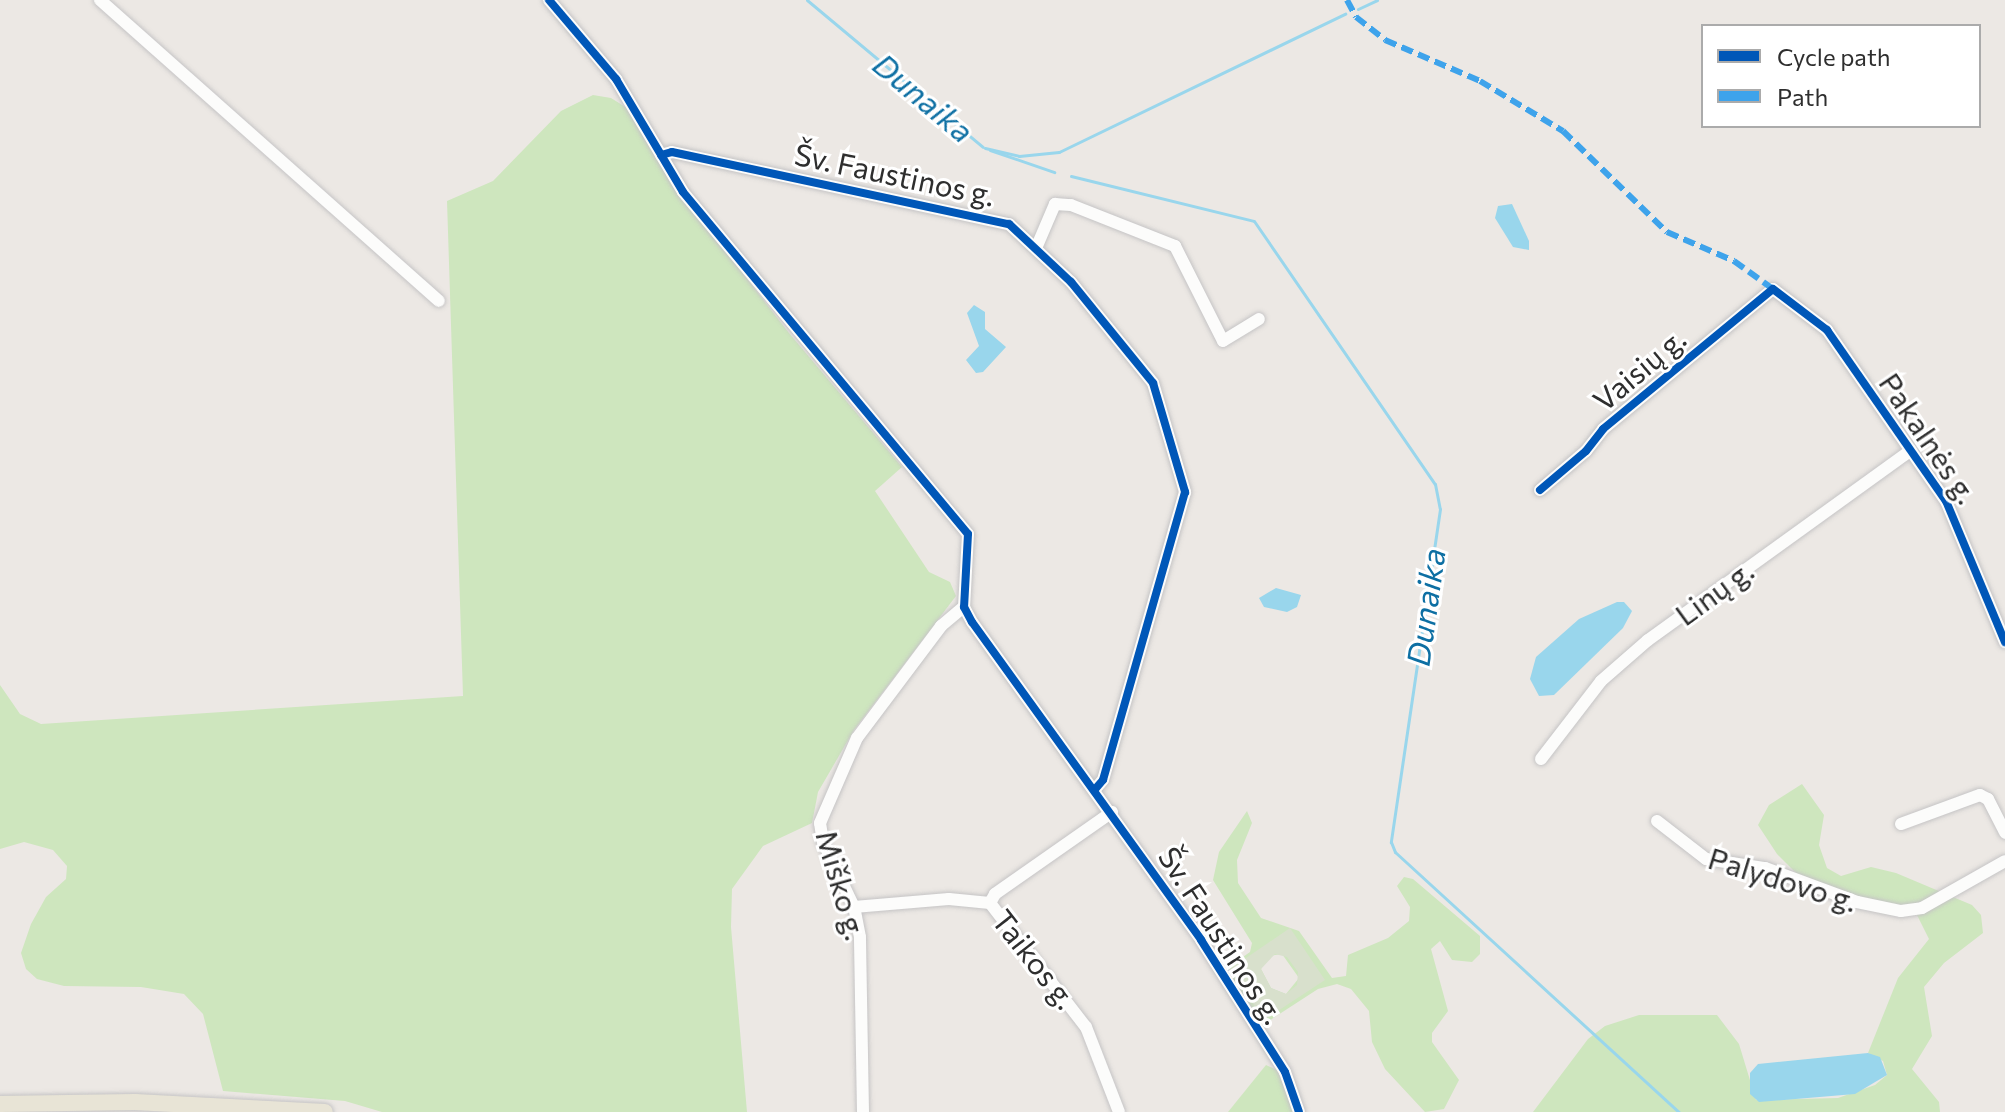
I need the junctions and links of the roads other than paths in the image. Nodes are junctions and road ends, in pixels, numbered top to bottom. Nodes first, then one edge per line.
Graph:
1 (100, 0) edge
2 (549, 0) edge
3 (661, 155) junction
4 (1037, 246) junction
5 (1773, 289) joint
6 (439, 301) dead end
7 (1259, 319) dead end
8 (1911, 450) junction
9 (1540, 490) dead end
10 (964, 607) junction
11 (2005, 642) edge
12 (1541, 759) dead end
13 (1096, 788) junction
14 (1112, 812) junction
15 (1657, 821) dead end
16 (1901, 824) dead end
17 (2005, 833) edge
18 (2005, 861) edge
19 (990, 903) junction
20 (854, 907) junction
21 (0, 1104) edge
22 (325, 1112) edge
23 (863, 1112) edge
24 (1119, 1112) edge
25 (1299, 1112) edge

1 - 6 street
2 - 3 street
3 - 4 street, Šv. Faustinos g.
3 - 10 street
4 - 7 street
4 - 13 street, Šv. Faustinos g.
5 - 8 street, Pakalnės g.
5 - 9 street, Vaisių g.
8 - 11 street, Pakalnės g.
8 - 12 street, Linų g.
10 - 13 street, Šv. Faustinos g.
10 - 20 street, Miško g.
13 - 14 street, Šv. Faustinos g.
14 - 19 street, Taikos g.
14 - 25 street, Šv. Faustinos g.
15 - 18 street, Palydovo g.
16 - 17 street
19 - 20 street
19 - 24 street, Taikos g.
20 - 23 street, Miško g.
21 - 22 main road

